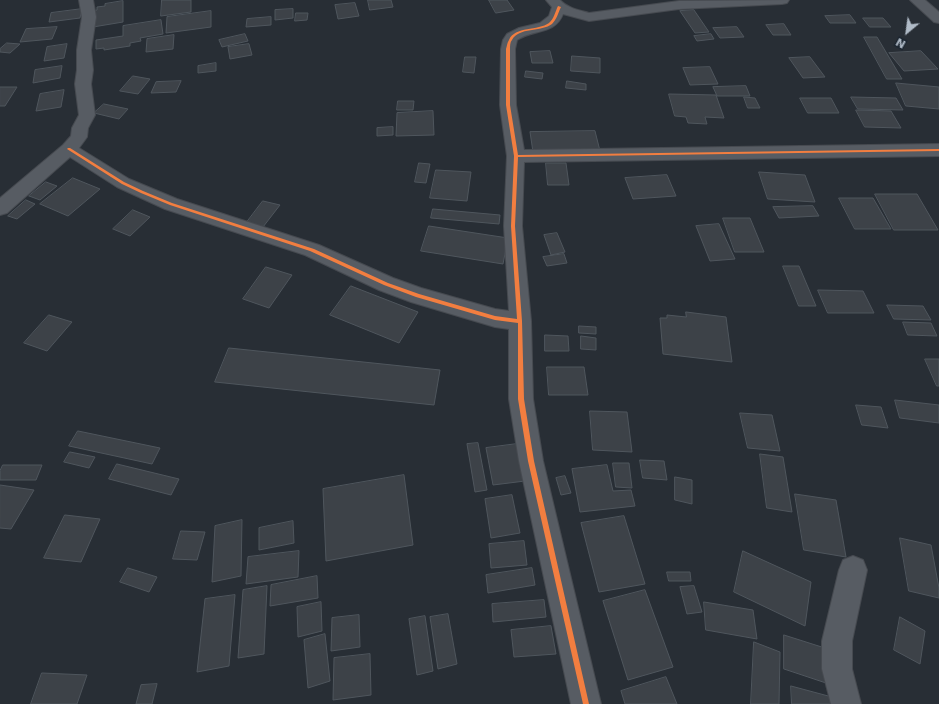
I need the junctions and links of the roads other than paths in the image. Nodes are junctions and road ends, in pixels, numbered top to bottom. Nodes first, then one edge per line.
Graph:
1 (86, 0) edge
2 (782, 0) edge
3 (917, 0) edge
4 (556, 3) edge
5 (939, 19) edge
6 (69, 148) junction
7 (939, 150) edge
8 (516, 156) junction
9 (0, 208) edge
10 (520, 321) junction
11 (853, 570) dead end
12 (586, 704) edge
13 (846, 704) edge

1 - 6 street
2 - 4 street
3 - 5 street
4 - 8 street
6 - 9 street
6 - 10 street
7 - 8 street
8 - 10 street
10 - 12 street
11 - 13 street

